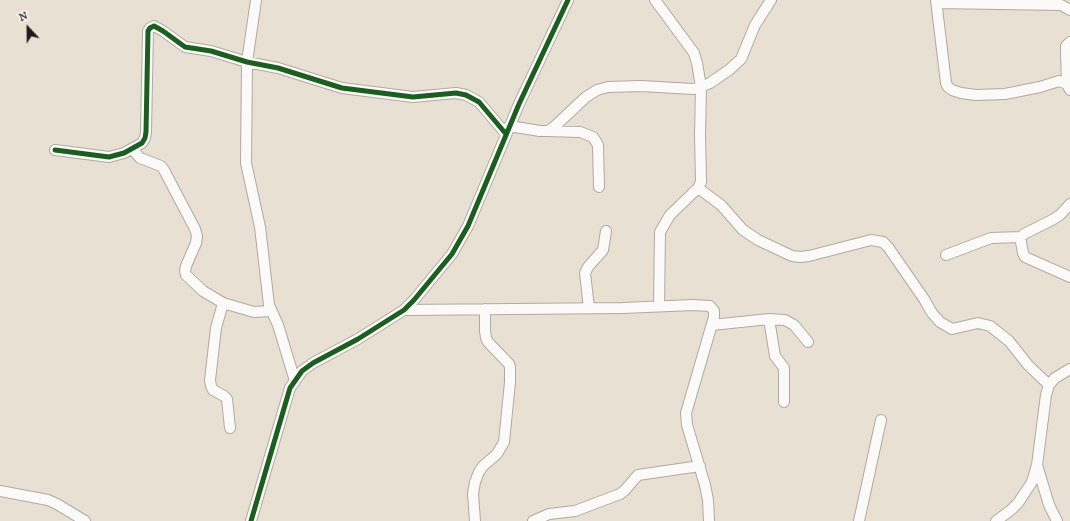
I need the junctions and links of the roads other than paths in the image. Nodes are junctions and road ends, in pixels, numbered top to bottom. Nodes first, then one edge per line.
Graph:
1 (256, 0) edge
2 (568, 0) edge
3 (655, 0) edge
4 (771, 0) edge
5 (936, 2) edge
6 (1070, 10) edge
7 (1070, 42) edge
8 (247, 62) junction
9 (701, 87) junction
10 (1068, 87) edge
11 (508, 130) junction
12 (548, 131) junction
13 (55, 150) dead end
14 (132, 150) junction
15 (599, 187) dead end
16 (698, 188) junction
17 (1070, 204) edge
18 (606, 231) dead end
19 (1021, 237) junction
20 (946, 255) dead end
21 (1070, 277) edge
22 (223, 304) junction
23 (658, 306) junction
24 (589, 308) junction
25 (485, 309) junction
26 (404, 310) junction
27 (271, 311) junction
28 (768, 319) junction
29 (712, 325) junction
30 (808, 342) dead end
31 (1070, 369) edge
32 (295, 381) junction
33 (1049, 384) junction
34 (784, 402) dead end
35 (881, 420) dead end
36 (230, 428) dead end
37 (1037, 465) junction
38 (700, 466) junction
39 (0, 491) edge
40 (85, 521) edge
41 (251, 521) edge
42 (475, 521) edge
43 (534, 521) edge
44 (709, 521) edge
45 (859, 521) edge
46 (996, 521) edge
47 (1057, 521) edge

1 - 8 street
2 - 11 street
3 - 9 street
4 - 9 street
5 - 6 street
5 - 10 street
7 - 10 street
8 - 11 street
8 - 14 street
8 - 27 street
9 - 12 street
9 - 16 street
11 - 12 street
11 - 26 street
12 - 15 street
13 - 14 street
14 - 22 street
16 - 23 street
16 - 33 street
17 - 19 street
18 - 24 street
19 - 20 street
19 - 21 street
22 - 27 street
22 - 36 street
23 - 24 street
23 - 29 street
24 - 25 street
25 - 26 street
25 - 42 street
26 - 32 street
27 - 32 street
28 - 29 street
28 - 30 street
28 - 34 street
29 - 38 street
31 - 33 street
32 - 41 street
33 - 37 street
35 - 45 street
37 - 46 street
37 - 47 street
38 - 43 street
38 - 44 street
39 - 40 street

